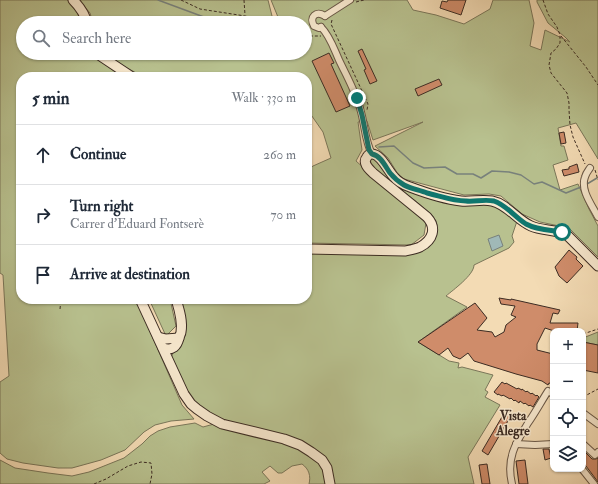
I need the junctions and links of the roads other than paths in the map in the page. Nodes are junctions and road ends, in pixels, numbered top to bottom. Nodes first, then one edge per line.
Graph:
1 (73, 0) edge
2 (350, 0) edge
3 (84, 16) edge
4 (325, 16) junction
5 (321, 27) junction
6 (106, 60) edge
7 (124, 72) edge
8 (372, 154) junction
9 (593, 168) road end
10 (598, 217) edge
11 (312, 249) edge
12 (598, 266) edge
13 (142, 304) edge
14 (177, 304) edge
15 (158, 337) junction
16 (179, 338) junction
17 (163, 348) junction
18 (174, 348) junction
19 (169, 362) junction
20 (550, 393) edge
21 (586, 415) edge
22 (598, 424) edge
23 (516, 444) junction
24 (550, 444) edge
25 (586, 447) edge
26 (598, 452) edge
27 (584, 472) edge
28 (330, 484) edge
29 (512, 484) edge
30 (594, 484) edge

1 - 3 street
2 - 4 street
4 - 5 street
4 - 5 street
5 - 8 street
6 - 7 street
8 - 11 street
8 - 12 street
9 - 10 street
13 - 15 street
14 - 16 street
15 - 16 street
15 - 17 street
16 - 17 street
16 - 18 street
17 - 18 street
17 - 19 street
18 - 19 street
19 - 28 street
20 - 23 street
21 - 22 street
23 - 24 street
23 - 29 street
25 - 26 street
27 - 30 street

